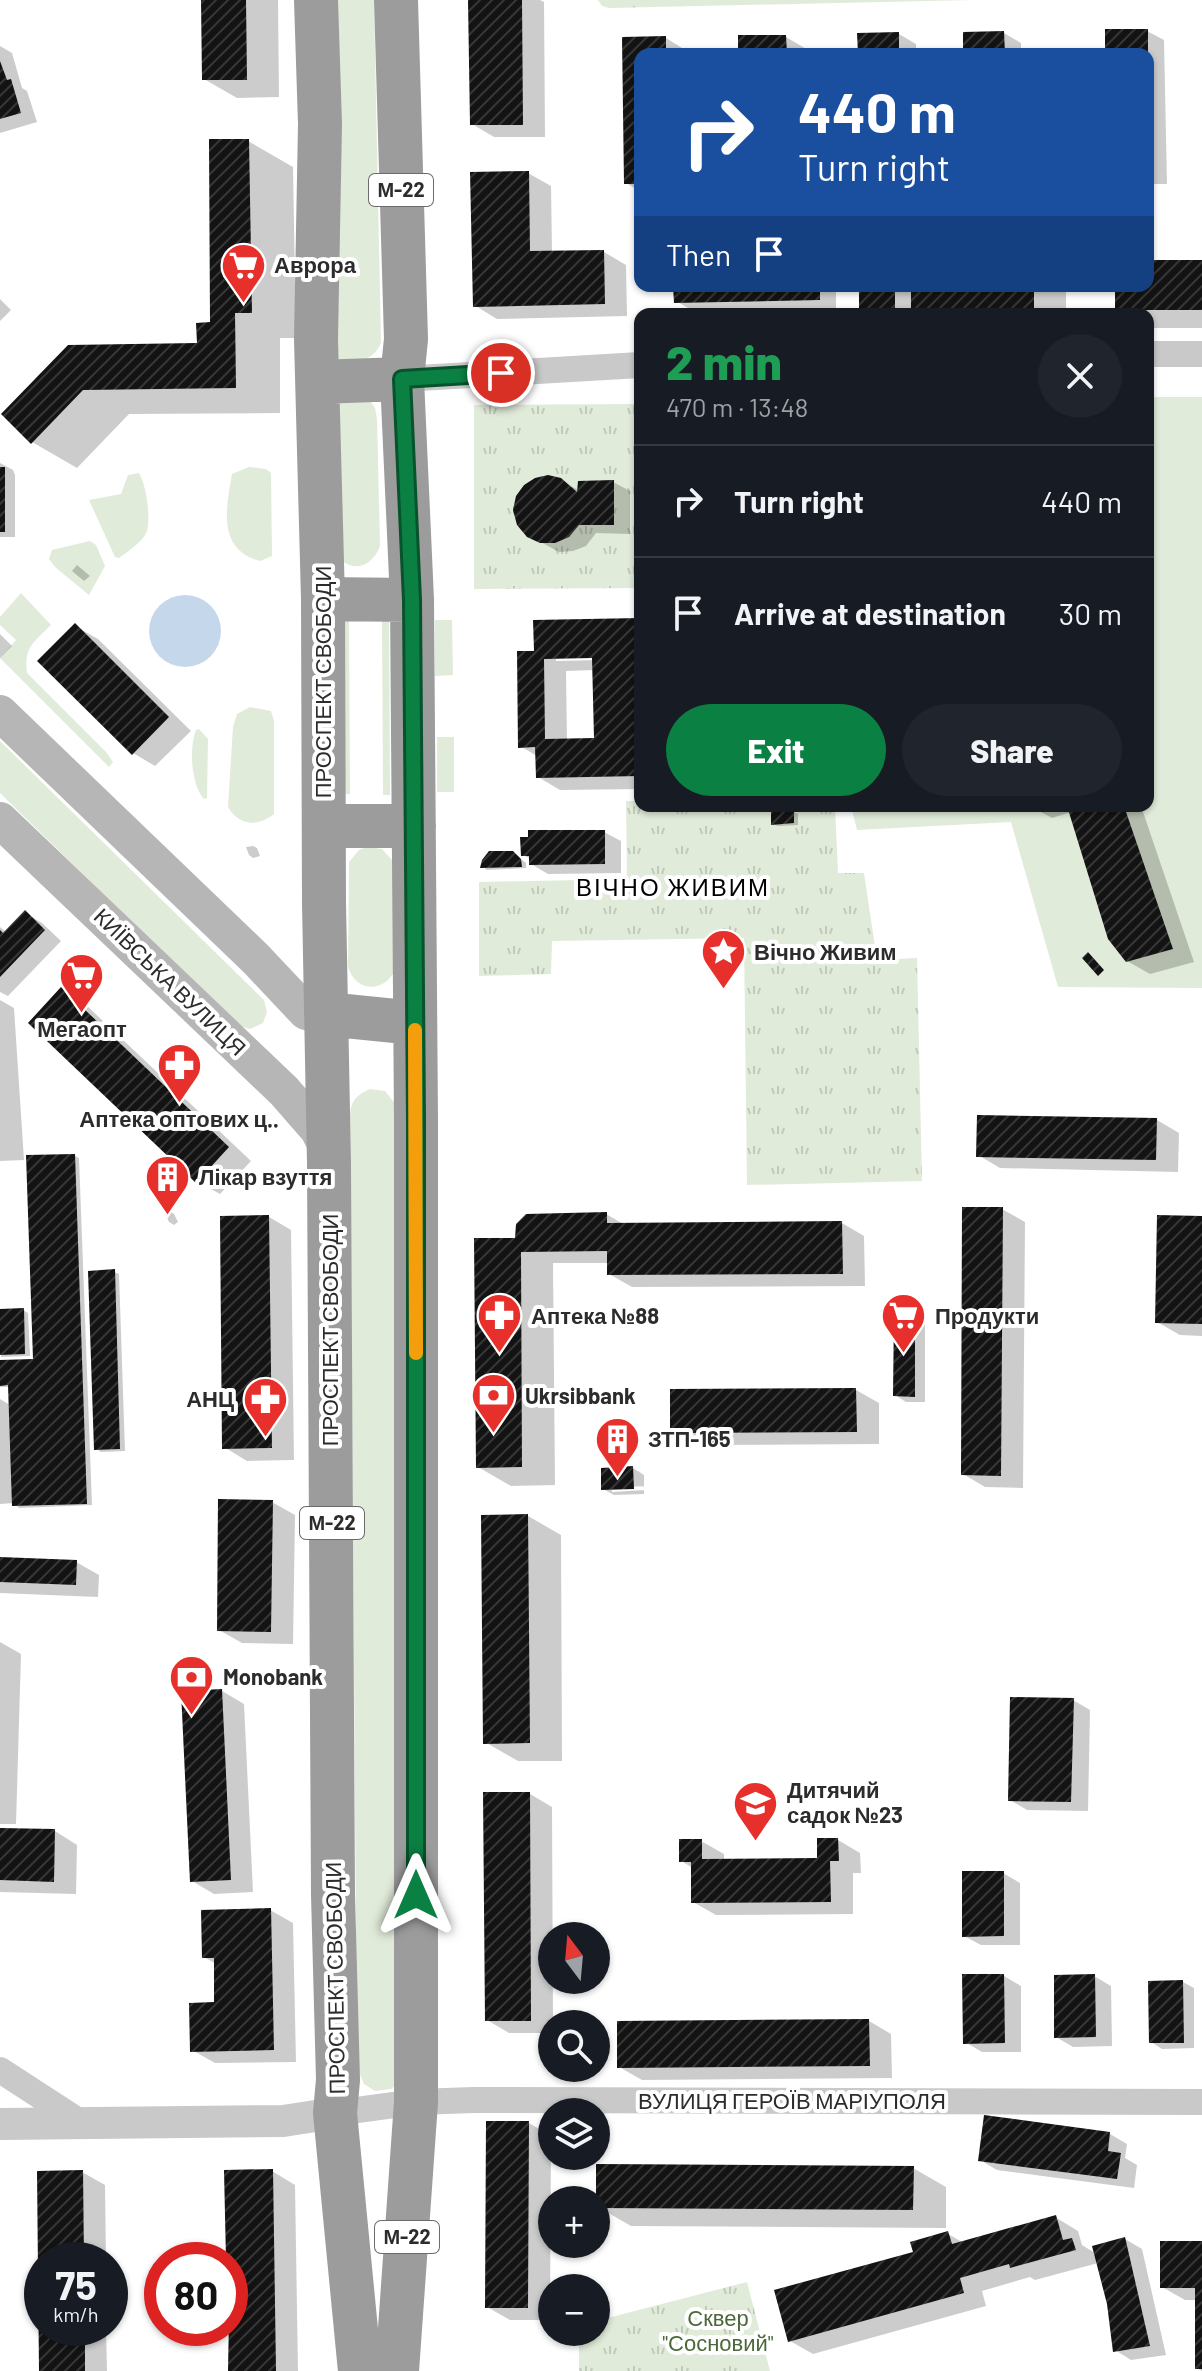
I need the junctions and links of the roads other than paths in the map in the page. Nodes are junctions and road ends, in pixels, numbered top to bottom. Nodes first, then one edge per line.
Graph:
1 (316, 0) edge
2 (396, 0) edge
3 (1154, 354) edge
4 (1202, 354) edge
5 (634, 365) edge
6 (402, 379) junction
7 (318, 382) junction
8 (323, 599) junction
9 (412, 600) junction
10 (0, 713) edge
11 (0, 820) edge
12 (324, 826) junction
13 (414, 826) junction
14 (326, 1014) junction
15 (415, 1023) junction
16 (329, 1152) junction
17 (0, 2070) edge
18 (416, 2102) junction
19 (1202, 2102) edge
20 (335, 2113) junction
21 (80, 2122) junction
22 (0, 2124) edge
23 (360, 2371) edge
24 (397, 2371) edge

1 - 7 highway, ПРОСПЕКТ СВОБОДИ / М-22
2 - 6 highway, М-22
3 - 4 street
5 - 6 street
6 - 7 highway
6 - 9 highway, М-22
7 - 8 highway, ПРОСПЕКТ СВОБОДИ / М-22
8 - 9 highway
8 - 12 highway, ПРОСПЕКТ СВОБОДИ / М-22
9 - 13 highway, М-22
10 - 14 main road
11 - 16 main road, КИЇВСЬКА ВУЛИЦЯ
12 - 13 highway
12 - 14 highway, ПРОСПЕКТ СВОБОДИ / М-22
13 - 15 highway, М-22
14 - 15 highway
14 - 16 highway, ПРОСПЕКТ СВОБОДИ / М-22
15 - 18 highway, М-22
16 - 20 highway, ПРОСПЕКТ СВОБОДИ / М-22
17 - 21 street
18 - 19 street, ВУЛИЦЯ ГЕРОЇВ МАРІУПОЛЯ
18 - 20 street, ВУЛИЦЯ ГЕРОЇВ МАРІУПОЛЯ
18 - 24 highway, М-22
20 - 21 street, ВУЛИЦЯ ГЕРОЇВ МАРІУПОЛЯ
20 - 23 highway, ПРОСПЕКТ СВОБОДИ / М-22
21 - 22 street, ВУЛИЦЯ ГЕРОЇВ МАРІУПОЛЯ

